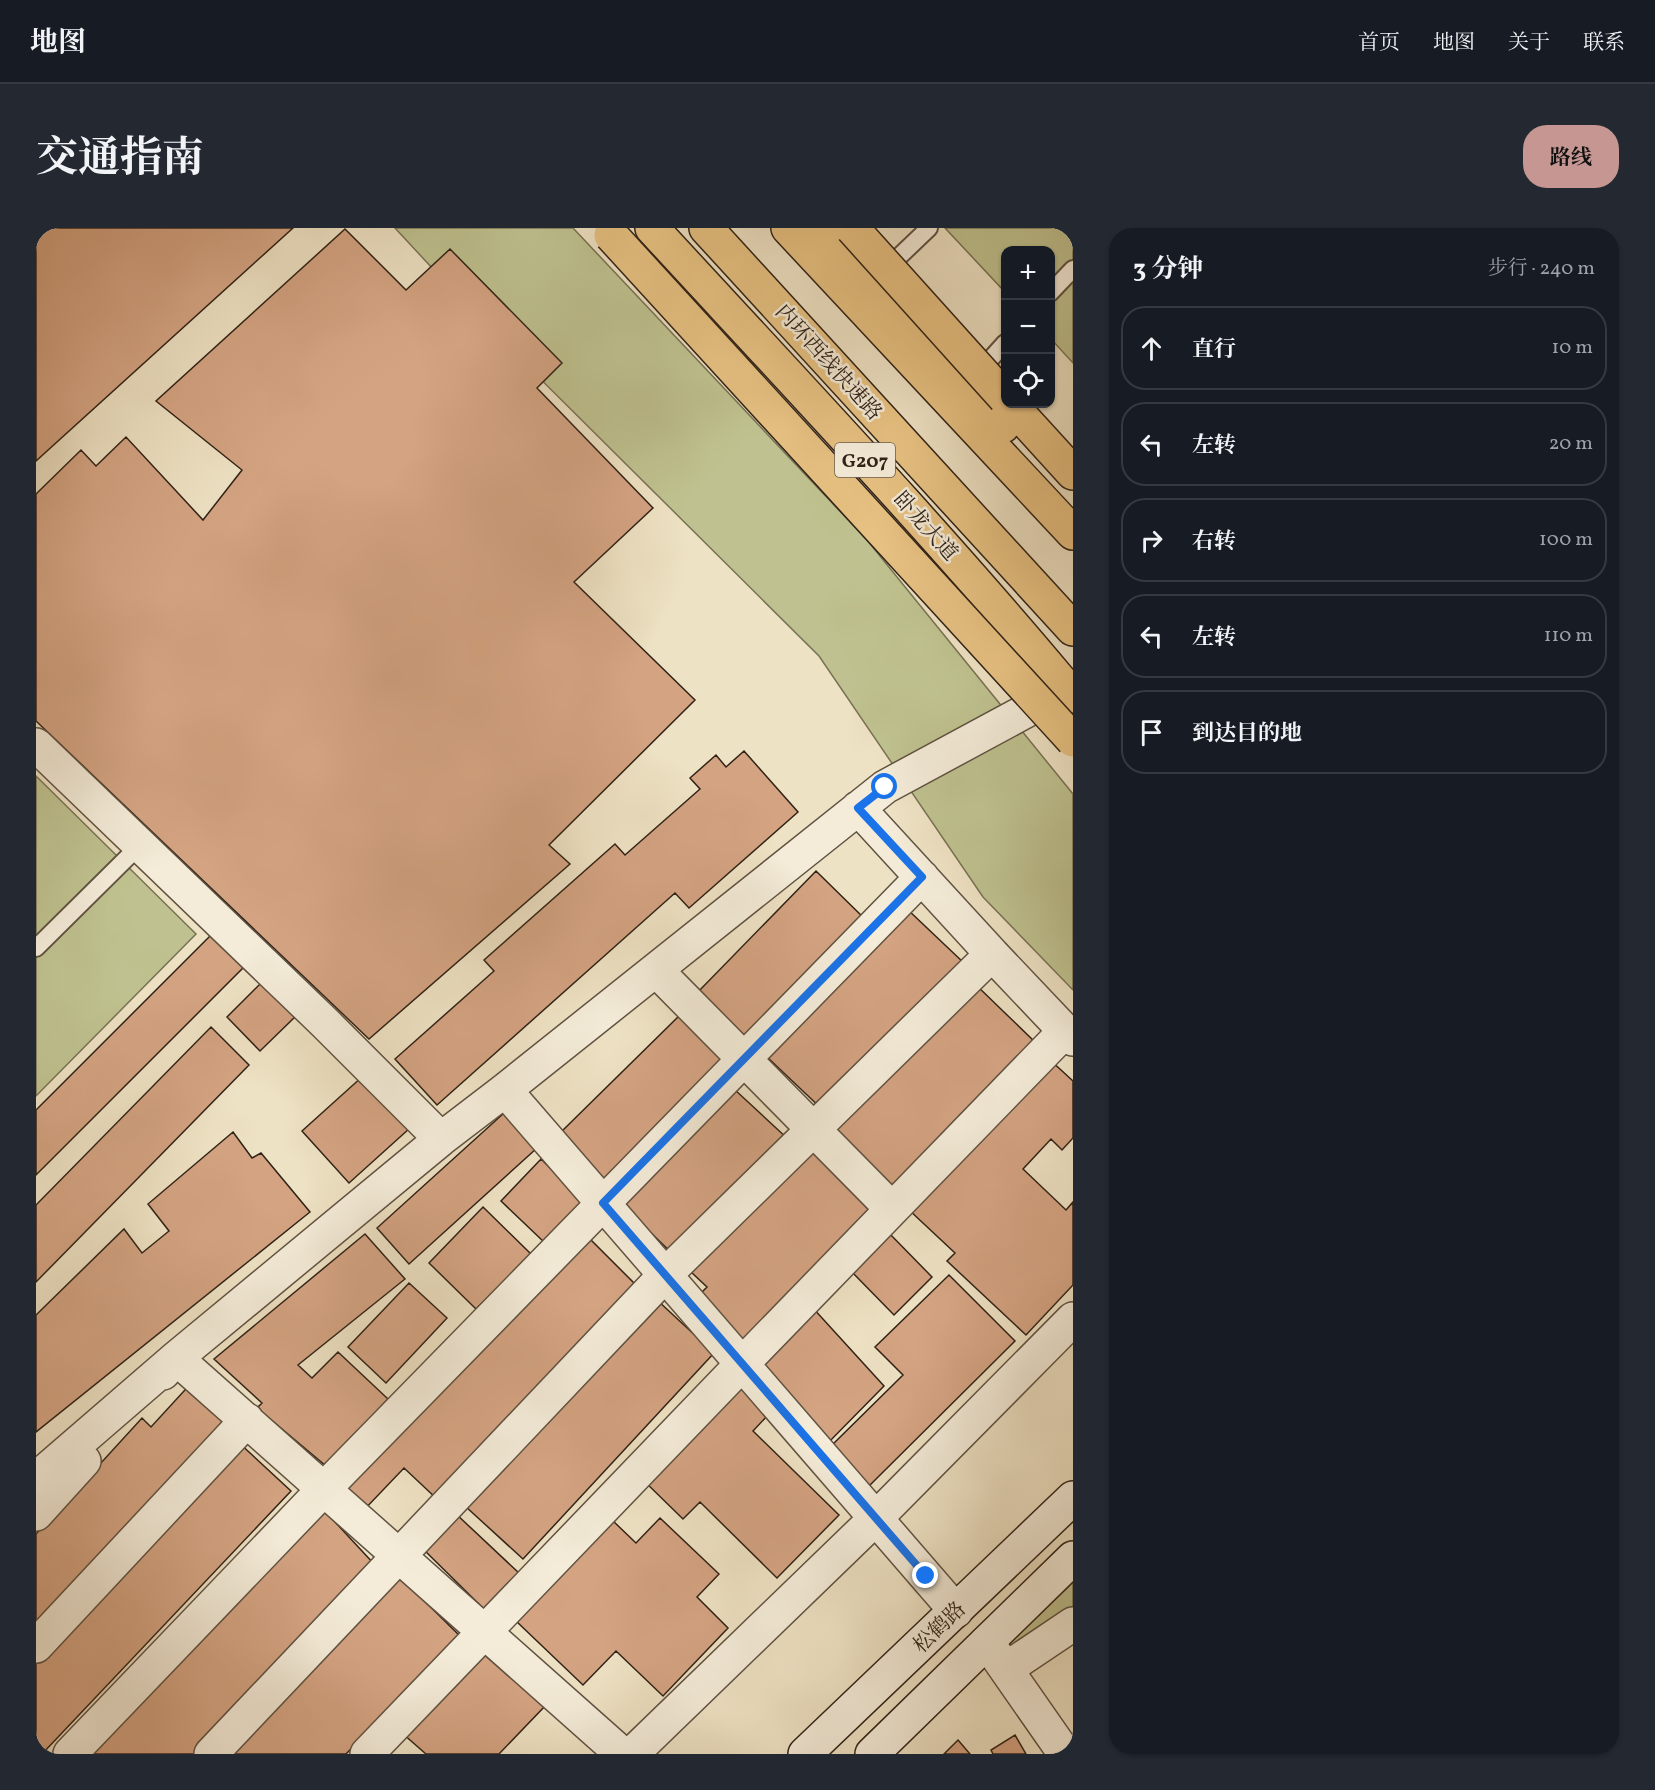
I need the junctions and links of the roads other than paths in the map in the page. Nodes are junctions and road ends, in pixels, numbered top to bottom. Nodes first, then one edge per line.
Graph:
1 (652, 228) edge
2 (706, 228) edge
3 (788, 228) edge
4 (825, 228) edge
5 (852, 228) edge
6 (929, 228) edge
7 (608, 231) edge
8 (1073, 268) edge
9 (880, 274) junction
10 (1055, 288) edge
11 (1001, 348) edge
12 (967, 386) junction
13 (1001, 394) edge
14 (1014, 408) edge
15 (1073, 473) edge
16 (1073, 502) edge
17 (1073, 533) edge
18 (1073, 629) edge
19 (1060, 698) edge
20 (1073, 740) edge
21 (36, 745) edge
22 (1073, 753) edge
23 (858, 808) junction
24 (140, 845) junction
25 (922, 877) junction
26 (36, 948) edge
27 (992, 954) junction
28 (656, 970) junction
29 (1069, 1035) edge
30 (744, 1059) junction
31 (505, 1090) junction
32 (813, 1130) junction
33 (441, 1138) junction
34 (603, 1203) junction
35 (892, 1209) junction
36 (665, 1275) junction
37 (1073, 1319) edge
38 (176, 1358) junction
39 (742, 1364) junction
40 (247, 1420) junction
41 (36, 1479) edge
42 (324, 1489) junction
43 (1073, 1498) edge
44 (36, 1514) edge
45 (876, 1518) junction
46 (399, 1556) junction
47 (1073, 1558) edge
48 (956, 1611) junction
49 (1073, 1624) edge
50 (484, 1632) junction
51 (987, 1642) junction
52 (36, 1646) edge
53 (1006, 1669) junction
54 (70, 1754) edge
55 (211, 1754) edge
56 (367, 1754) edge
57 (621, 1754) edge
58 (632, 1754) edge
59 (805, 1754) edge
60 (872, 1754) edge
61 (1065, 1754) edge

1 - 19 highway, 卧龙大道 / G207
2 - 18 highway, 内环西线快速路
3 - 17 highway
4 - 9 highway
5 - 9 highway, bridge
6 - 9 lane
7 - 20 highway, bridge
8 - 10 lane
9 - 12 highway
9 - 13 highway, bridge
11 - 12 lane
12 - 16 highway
14 - 15 highway
19 - 22 street
19 - 23 street
21 - 24 street
23 - 25 street
23 - 28 street
24 - 26 lane
24 - 33 street
25 - 27 street
25 - 30 street
27 - 29 street
27 - 32 street
28 - 30 street
28 - 31 street
29 - 35 street
30 - 32 street
30 - 34 street
31 - 33 street
31 - 34 street
32 - 35 street
32 - 36 street
33 - 38 street
34 - 36 street
34 - 42 street
35 - 39 street
36 - 39 street
36 - 46 street
37 - 45 street
38 - 40 street
38 - 41 street
38 - 44 street
39 - 45 street
39 - 50 street
40 - 42 street
40 - 52 street
42 - 46 street
42 - 54 street
43 - 48 street, 松鹤路
45 - 48 street
45 - 58 street
46 - 50 street
46 - 55 street
47 - 51 street
48 - 59 street, 松鹤路
49 - 53 street
50 - 56 street
50 - 57 street
51 - 53 street
51 - 60 street
53 - 61 street

